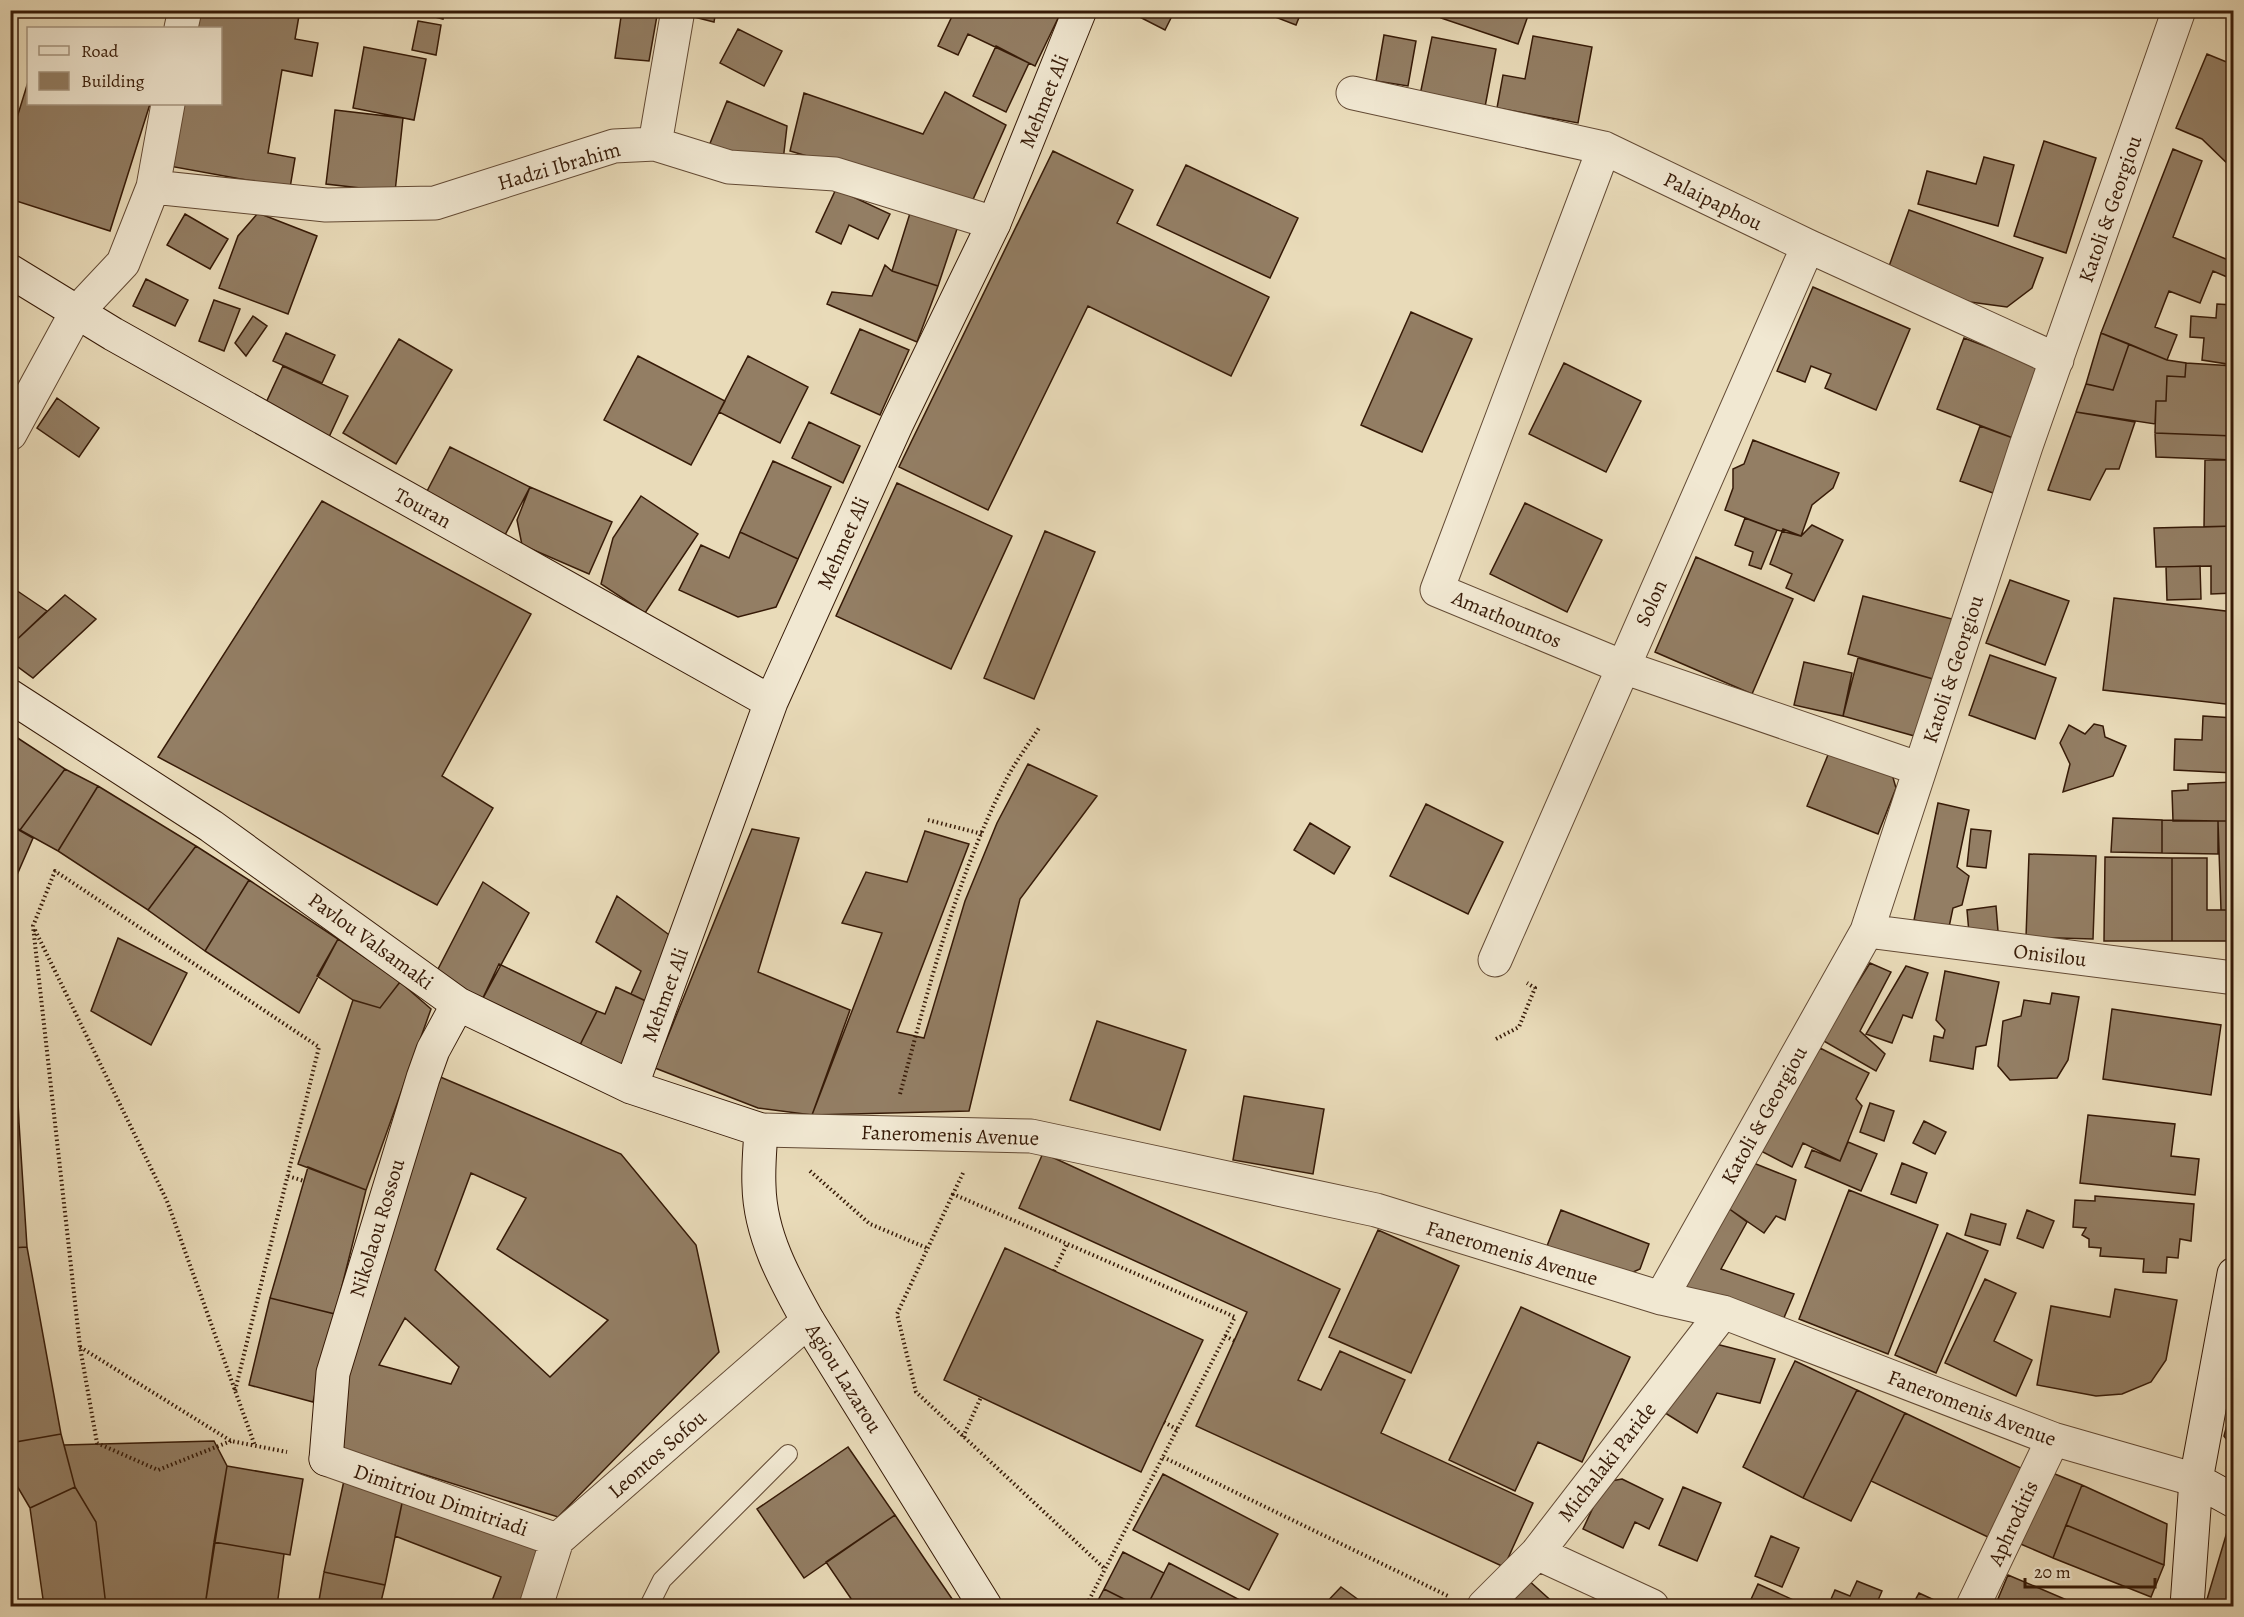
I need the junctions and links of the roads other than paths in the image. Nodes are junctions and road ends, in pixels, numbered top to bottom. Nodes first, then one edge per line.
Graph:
1 (184, 10) edge
2 (678, 10) edge
3 (1080, 10) edge
4 (2179, 10) edge
5 (181, 27) edge
6 (1353, 93) dead end
7 (168, 105) edge
8 (655, 144) junction
9 (1604, 148) junction
10 (153, 187) junction
11 (994, 223) junction
12 (1808, 246) junction
13 (10, 271) edge
14 (76, 313) junction
15 (2057, 360) junction
16 (10, 434) edge
17 (1623, 667) junction
18 (10, 696) edge
19 (771, 702) junction
20 (1920, 769) junction
21 (1867, 931) junction
22 (1495, 960) road end
23 (2234, 978) edge
24 (458, 1004) junction
25 (631, 1087) junction
26 (761, 1130) junction
27 (2234, 1274) edge
28 (1661, 1298) junction
29 (1723, 1312) junction
30 (808, 1321) junction
31 (2053, 1439) junction
32 (788, 1455) dead end
33 (326, 1459) joint
34 (2196, 1480) junction
35 (2234, 1501) edge
36 (557, 1540) junction
37 (1537, 1553) junction
38 (536, 1606) edge
39 (649, 1606) edge
40 (985, 1606) edge
41 (1484, 1606) edge
42 (1652, 1606) edge
43 (1973, 1606) edge
44 (2187, 1606) edge

1 - 5 street
2 - 8 street
3 - 11 street, Mehmet Ali
4 - 15 street, Katoli & Georgiou
6 - 9 street, Palaipaphou
7 - 10 street
8 - 10 street, Hadzi Ibrahim
8 - 11 street, Hadzi Ibrahim
9 - 12 street, Palaipaphou
9 - 17 street, Amathountos
10 - 14 street
11 - 19 street, Mehmet Ali
12 - 15 street, Palaipaphou
12 - 17 street, Solon
13 - 14 street, Touran
14 - 16 street
14 - 19 street, Touran
15 - 20 street, Katoli & Georgiou
17 - 20 street, Amathountos
17 - 22 street, Solon
18 - 24 street, Pavlou Valsamaki
19 - 25 street, Mehmet Ali
20 - 21 street, Katoli & Georgiou
21 - 23 street, Onisilou
21 - 28 street, Katoli & Georgiou
24 - 25 street, Pavlou Valsamaki
24 - 33 street, Nikolaou Rossou
25 - 26 street, Pavlou Valsamaki
26 - 28 street, Faneromenis Avenue
26 - 30 street, Agiou Lazarou
27 - 34 street
28 - 29 street, Faneromenis Avenue
29 - 31 street, Faneromenis Avenue
29 - 37 street, Michalaki Paride
30 - 36 street, Leontos Sofou
30 - 40 street, Agiou Lazarou
31 - 34 street, Faneromenis Avenue
31 - 43 street, Aphroditis
32 - 39 lane
33 - 36 street, Dimitriou Dimitriadi
34 - 35 street, Faneromenis Avenue
34 - 44 street
36 - 38 street
37 - 41 street, Michalaki Paride
37 - 42 street

